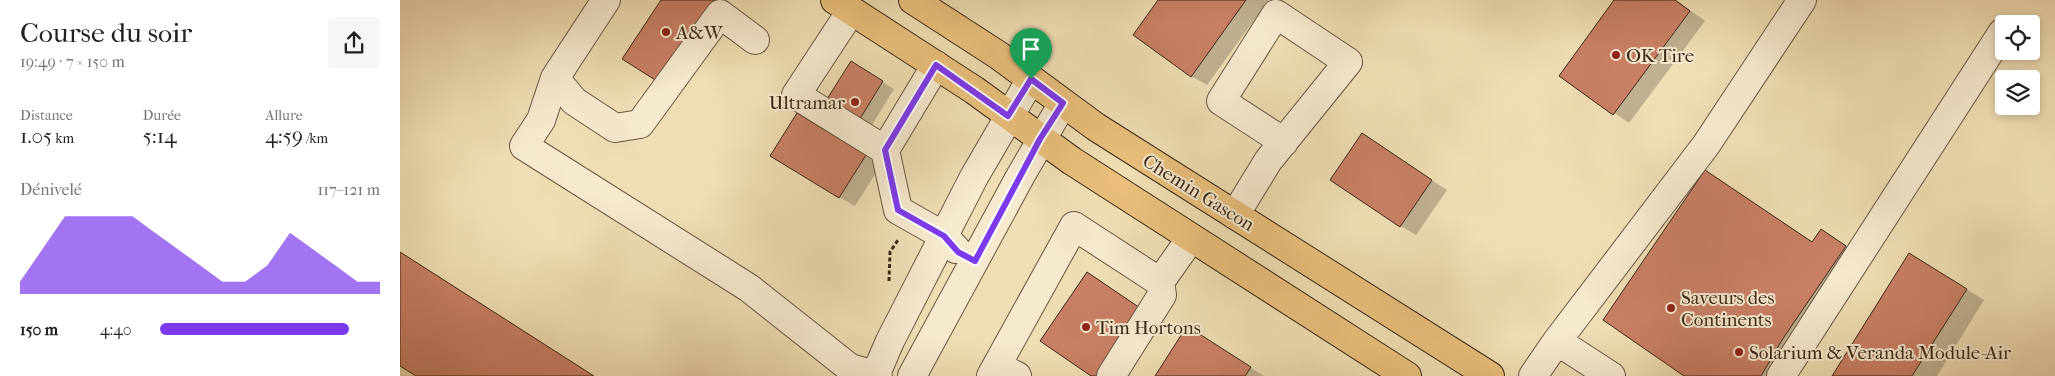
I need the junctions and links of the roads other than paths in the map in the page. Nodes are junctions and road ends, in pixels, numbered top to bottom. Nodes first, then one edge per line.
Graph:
1 (606, 0) edge
2 (913, 0) edge
3 (1802, 0) edge
4 (843, 5) edge
5 (755, 40) dead end
6 (1995, 44) edge
7 (936, 65) junction
8 (555, 78) junction
9 (1031, 79) junction
10 (1063, 103) junction
11 (1008, 116) junction
12 (1040, 139) junction
13 (1284, 142) junction
14 (885, 150) junction
15 (1235, 214) junction
16 (944, 236) junction
17 (1191, 238) junction
18 (975, 261) junction
19 (1160, 282) junction
20 (1557, 341) junction
21 (1001, 373) edge
22 (876, 376) edge
23 (912, 376) edge
24 (1111, 376) edge
25 (1408, 376) edge
26 (1490, 376) edge
27 (1533, 376) edge
28 (1611, 376) edge
29 (1782, 376) edge

1 - 8 street
2 - 9 main road, Chemin Gascon
3 - 20 street
4 - 7 main road
4 - 14 street
5 - 8 street
6 - 29 street
7 - 11 main road
7 - 14 street
8 - 22 street
9 - 10 main road, Chemin Gascon
9 - 11 street
10 - 12 street
10 - 15 main road, Chemin Gascon
11 - 12 main road
11 - 16 street
12 - 17 main road
12 - 18 street
13 - 13 street
13 - 15 street
14 - 16 street
15 - 26 main road, Chemin Gascon
16 - 18 street
16 - 22 street
17 - 19 street
17 - 25 main road
18 - 23 street
19 - 21 street
19 - 24 street
20 - 27 street
20 - 28 street

